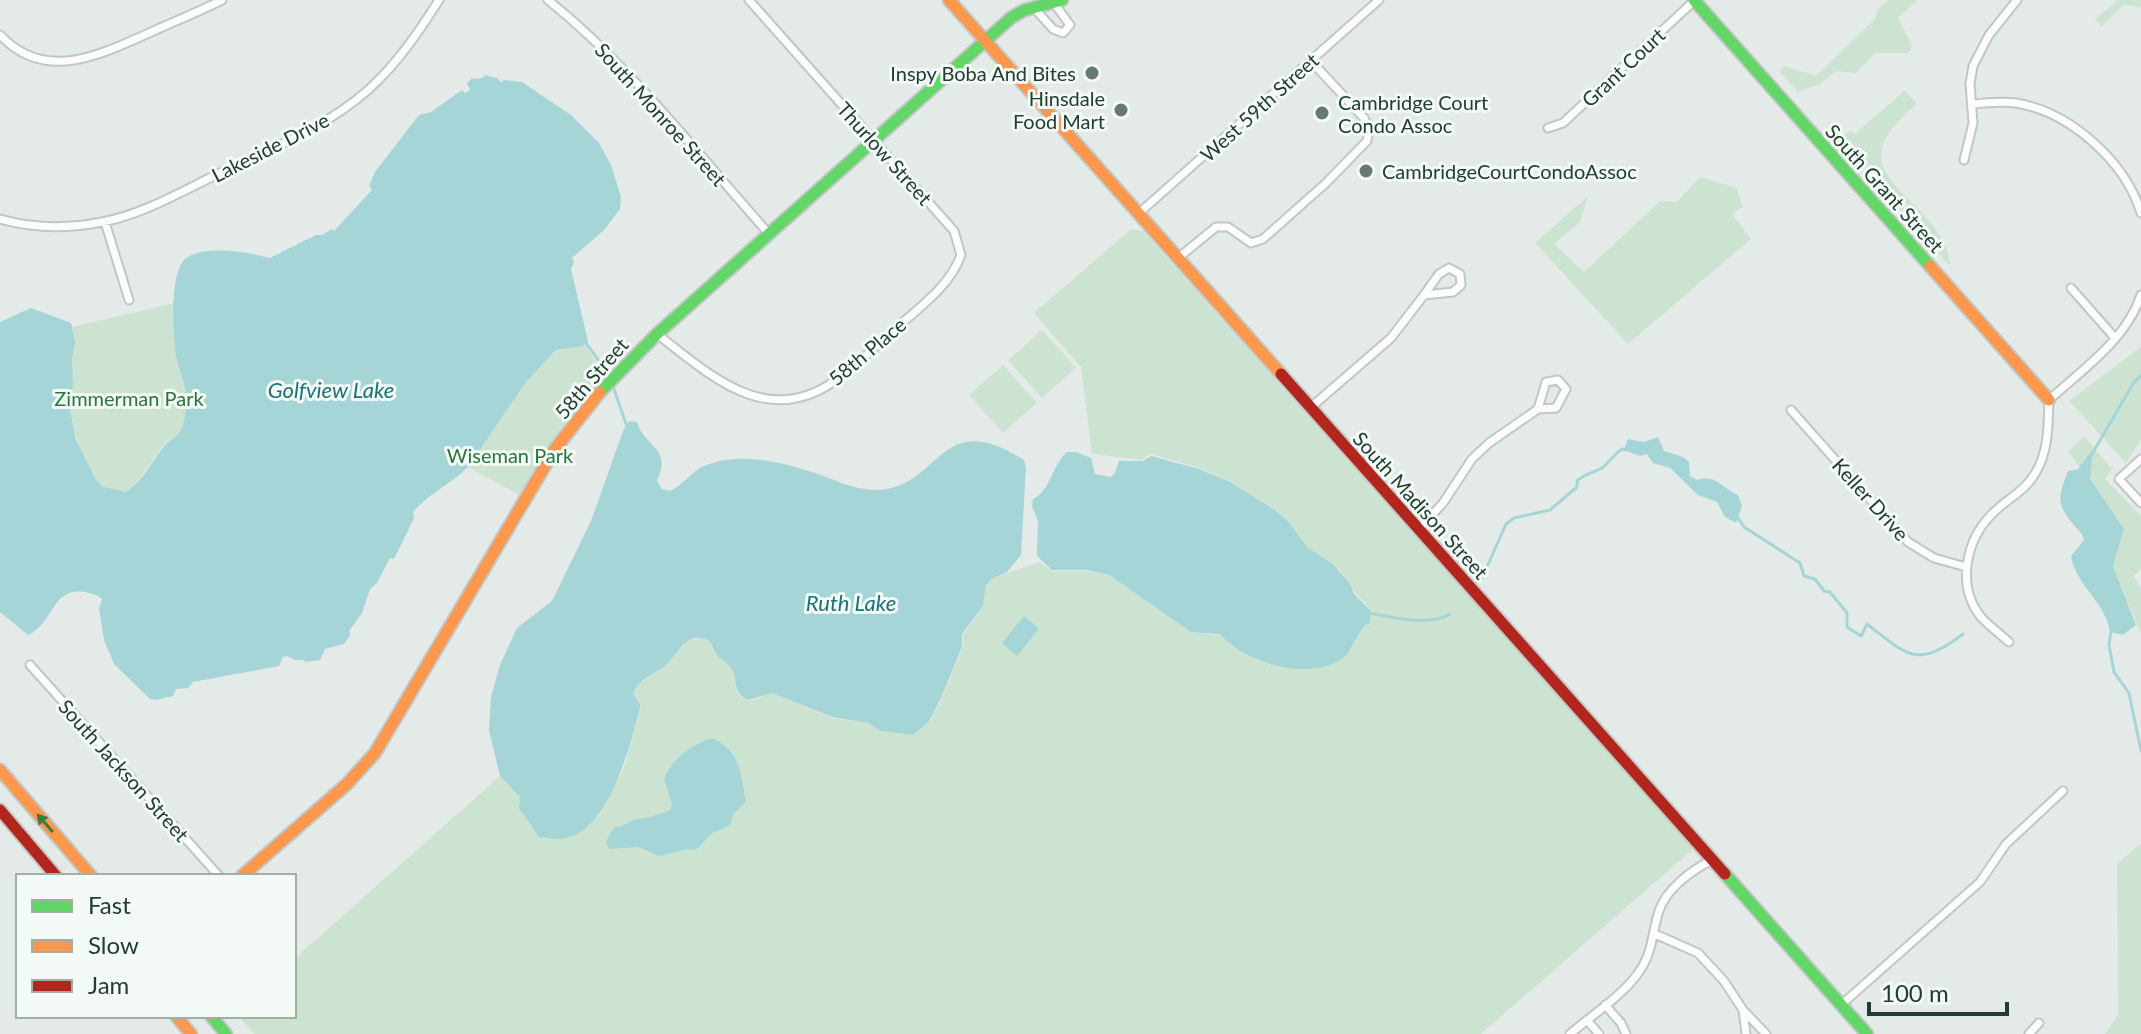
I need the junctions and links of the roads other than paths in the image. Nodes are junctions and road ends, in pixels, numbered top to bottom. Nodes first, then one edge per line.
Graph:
1 (222, 0) edge
2 (439, 0) edge
3 (548, 0) edge
4 (749, 0) edge
5 (949, 0) edge
6 (1379, 0) edge
7 (1694, 0) edge
8 (2017, 0) edge
9 (1058, 2) edge
10 (1034, 8) junction
11 (0, 35) edge
12 (985, 41) junction
13 (1311, 61) junction
14 (1973, 104) junction
15 (1548, 128) dead end
16 (874, 141) junction
17 (1964, 160) dead end
18 (2141, 213) edge
19 (1138, 214) junction
20 (0, 219) edge
21 (105, 222) junction
22 (769, 234) junction
23 (1177, 259) junction
24 (2071, 288) dead end
25 (1424, 295) junction
26 (2141, 295) edge
27 (129, 300) dead end
28 (914, 312) joint
29 (657, 334) junction
30 (2115, 338) junction
31 (2049, 400) junction
32 (1310, 408) junction
33 (1538, 409) junction
34 (1791, 410) dead end
35 (2141, 459) edge
36 (2141, 503) edge
37 (1419, 529) junction
38 (1966, 567) junction
39 (2009, 642) dead end
40 (30, 665) dead end
41 (0, 770) edge
42 (2063, 791) dead end
43 (0, 810) edge
44 (1712, 860) junction
45 (54, 874) edge
46 (89, 874) edge
47 (217, 874) edge
48 (244, 874) edge
49 (1655, 934) junction
50 (1605, 1005) junction
51 (1841, 1005) junction
52 (1743, 1010) junction
53 (178, 1018) edge
54 (213, 1018) edge
55 (1587, 1020) junction
56 (2039, 1023) dead end
57 (191, 1034) edge
58 (226, 1034) edge
59 (1570, 1034) edge
60 (1599, 1034) edge
61 (1626, 1034) edge
62 (1746, 1034) edge
63 (1766, 1034) edge
64 (1867, 1034) edge
65 (2029, 1034) edge

1 - 11 street
2 - 21 street, Lakeside Drive
3 - 22 street, South Monroe Street
4 - 16 street, Thurlow Street
5 - 12 main road, South Madison Street
6 - 13 street, West 59th Street
7 - 15 street, Grant Court
7 - 31 main road, South Grant Street
8 - 14 street
9 - 10 main road, 58th Street
9 - 10 street
10 - 12 main road, 58th Street
12 - 16 main road, 58th Street
12 - 19 main road, South Madison Street
13 - 19 street, West 59th Street
13 - 23 street
14 - 17 street
14 - 18 street
16 - 22 main road, 58th Street
16 - 28 street, Thurlow Street
19 - 23 main road, South Madison Street
20 - 21 street, Lakeside Drive
21 - 27 street
22 - 29 main road, 58th Street
23 - 32 main road, South Madison Street
24 - 30 street
25 - 25 street
25 - 32 street
26 - 30 street
28 - 29 street, 58th Place
29 - 48 main road, 58th Street
30 - 31 street
31 - 38 street
32 - 37 main road, South Madison Street
33 - 33 street
33 - 37 street
34 - 38 street, Keller Drive
35 - 36 street
37 - 44 main road, South Madison Street
38 - 39 street
40 - 47 street, South Jackson Street
46 -> 41 main road
42 - 51 street
43 - 45 main road
44 - 49 street
44 - 51 main road, South Madison Street
49 - 50 street
49 - 52 street
50 - 55 street
50 - 61 street
51 - 64 main road, South Madison Street
52 - 62 street
52 - 63 street
53 - 57 main road
54 - 58 main road
55 - 59 street
55 - 60 street
56 - 65 street

